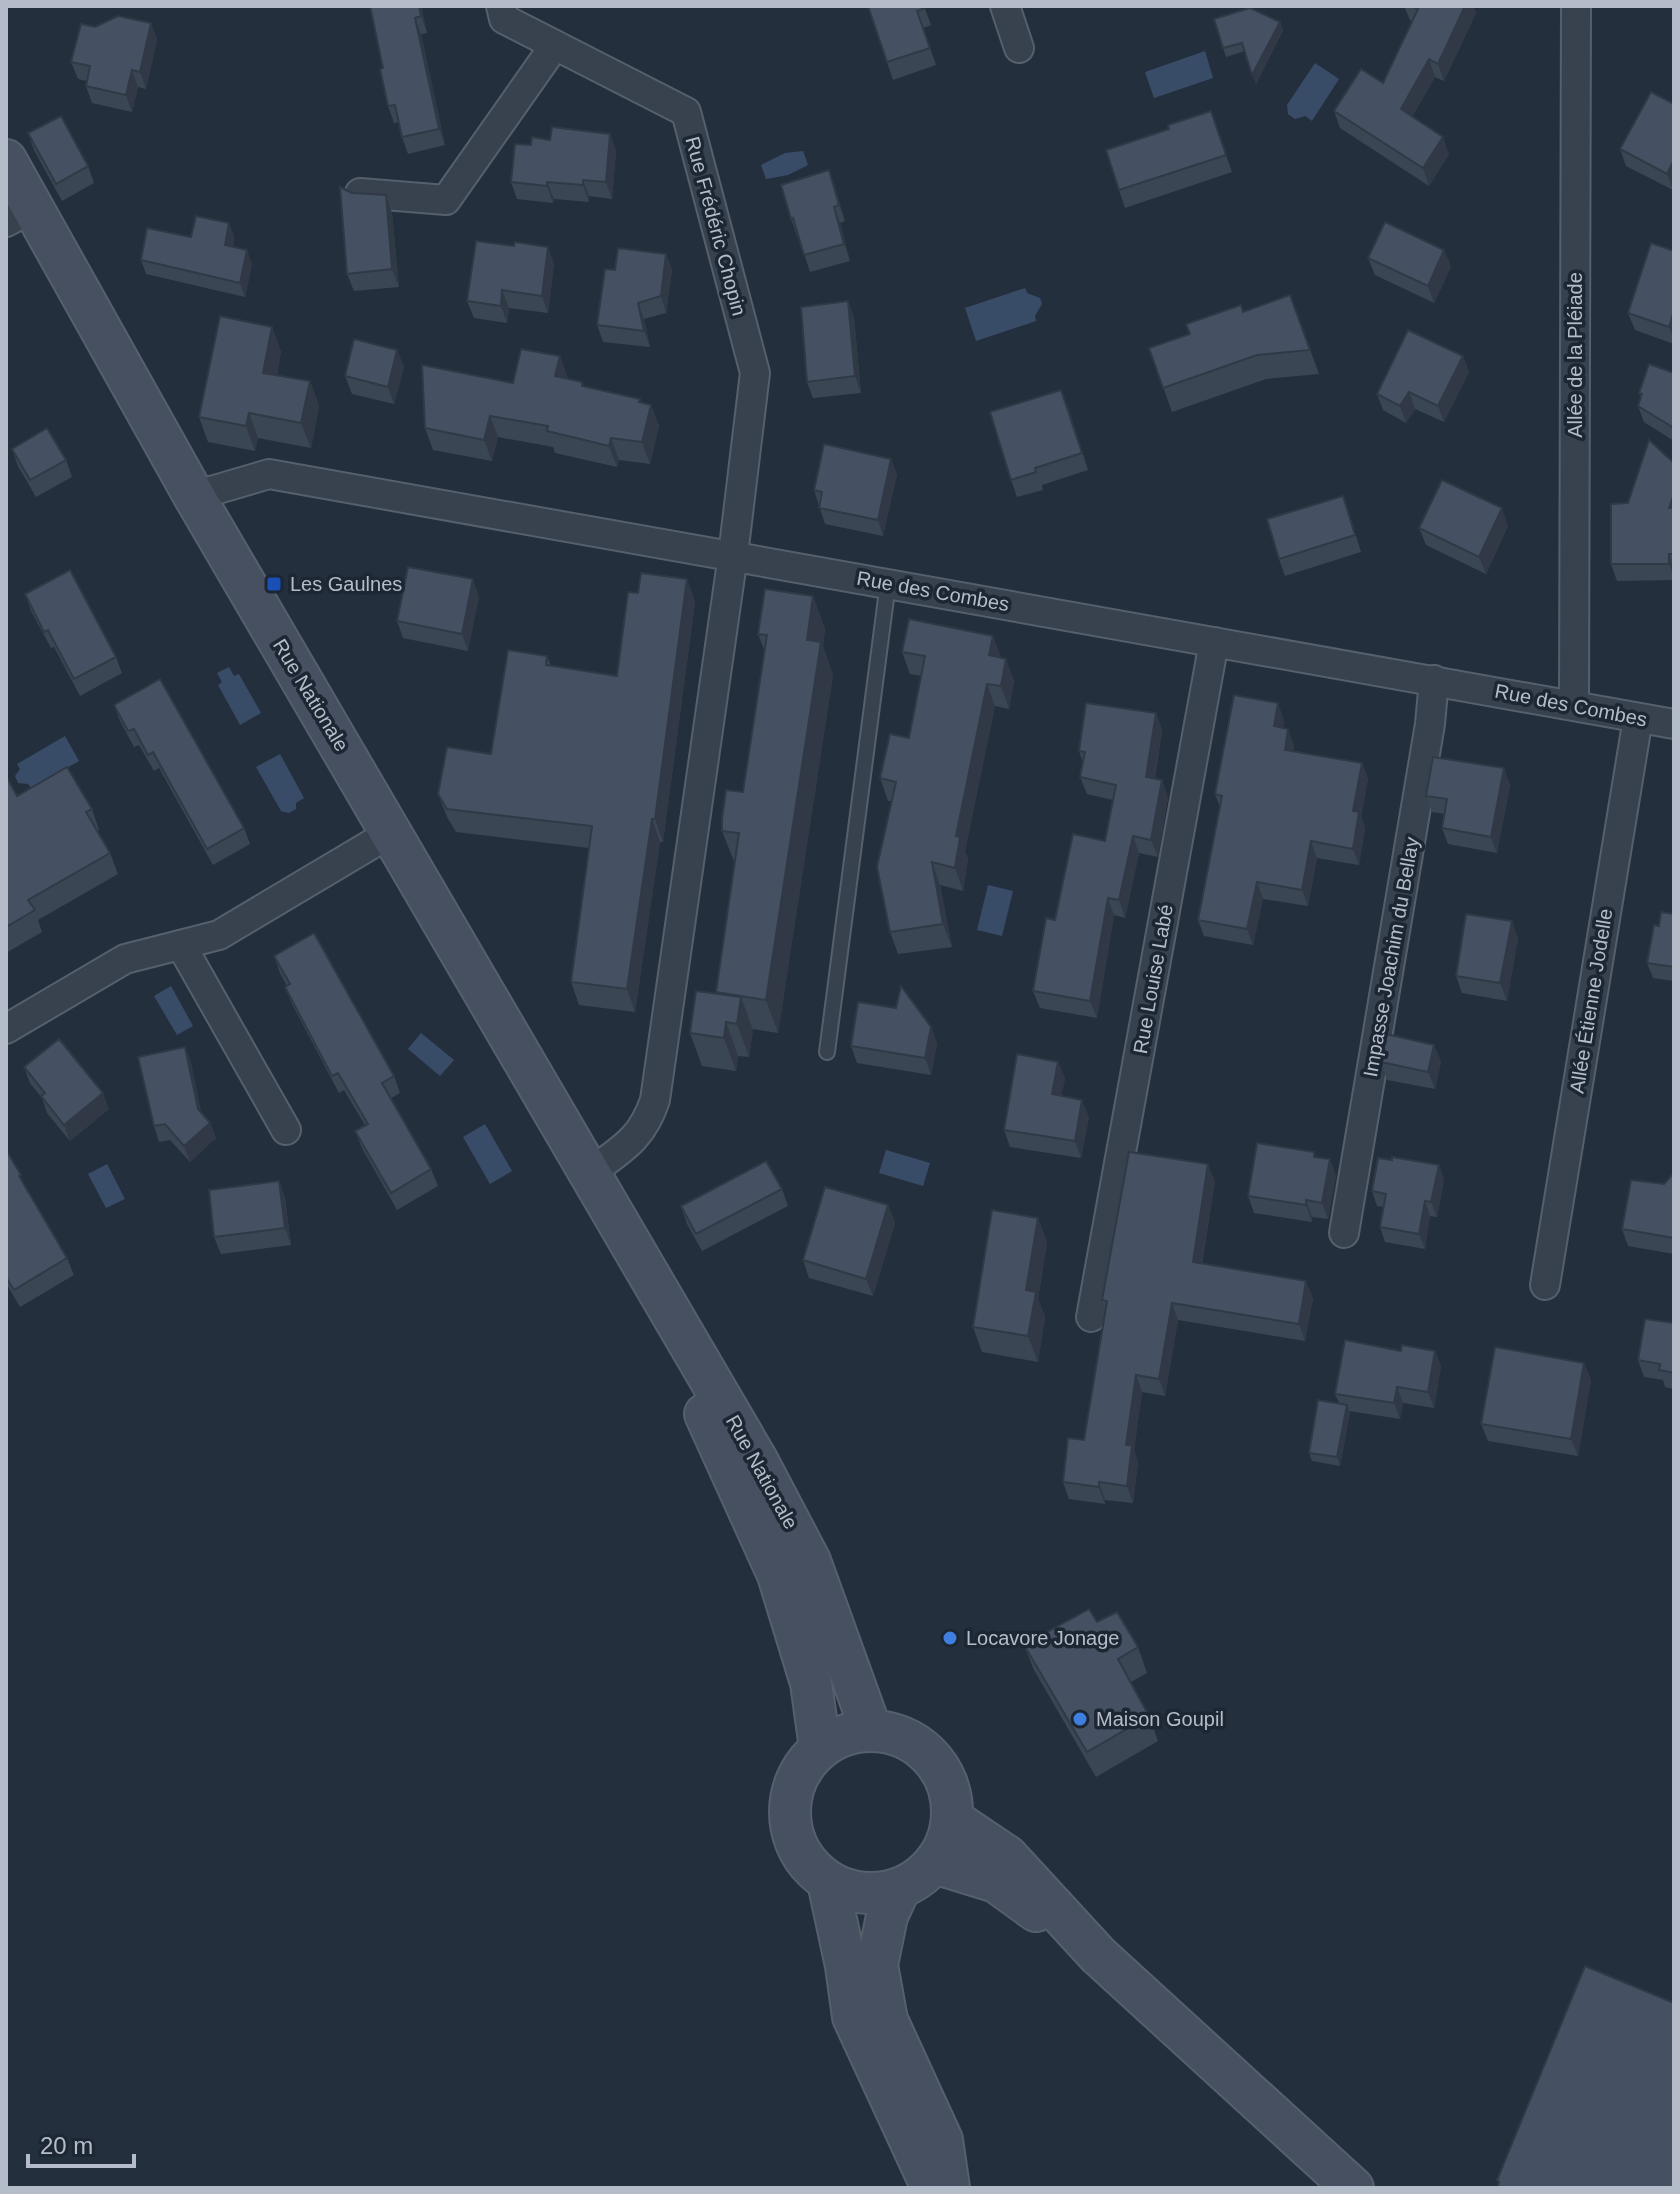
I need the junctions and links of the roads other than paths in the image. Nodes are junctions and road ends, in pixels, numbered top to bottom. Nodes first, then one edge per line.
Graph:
1 (501, 6) edge
2 (1005, 6) edge
3 (1576, 6) edge
4 (555, 45) junction
5 (1019, 48) dead end
6 (6, 160) edge
7 (360, 193) edge
8 (19, 215) edge
9 (194, 496) junction
10 (733, 555) junction
11 (888, 583) junction
12 (1214, 642) junction
13 (1434, 680) junction
14 (1574, 705) junction
15 (1638, 718) junction
16 (1674, 724) edge
17 (392, 832) junction
18 (181, 945) junction
19 (6, 1029) edge
20 (827, 1052) dead end
21 (286, 1130) dead end
22 (591, 1172) junction
23 (623, 1227) junction
24 (1344, 1233) dead end
25 (1545, 1285) dead end
26 (1091, 1317) dead end
27 (871, 1730) junction
28 (820, 1748) junction
29 (952, 1819) junction
30 (934, 1863) junction
31 (828, 1882) junction
32 (900, 1888) junction
33 (1098, 1955) junction
34 (932, 2188) edge
35 (949, 2188) edge
36 (1353, 2188) edge

1 - 4 street, Rue Frédéric Chopin
2 - 5 street
3 - 14 street, Allée de la Pléiade
4 - 7 street
4 - 10 street, Rue Frédéric Chopin
6 - 8 main road, Rue Nationale
8 - 9 main road, Rue Nationale
9 - 10 street, Rue des Combes
9 - 17 main road, Rue Nationale
10 - 11 street, Rue des Combes
10 - 22 street, Rue Frédéric Chopin
11 - 12 street, Rue des Combes
11 - 20 lane
12 - 13 street, Rue des Combes
12 - 26 street, Rue Louise Labé
13 - 14 street, Rue des Combes
13 - 24 street, Impasse Joachim du Bellay
14 - 15 street, Rue des Combes
15 - 16 street, Rue des Combes
15 - 25 street, Allée Étienne Jodelle
17 - 18 street
17 - 22 main road, Rue Nationale
18 - 19 street
18 - 21 street
22 - 23 main road, Rue Nationale
23 - 27 main road, Rue Nationale
23 - 28 main road, Rue Nationale
27 - 28 main road
27 - 29 main road
28 - 31 main road
29 - 30 main road
29 - 33 main road
30 - 32 main road
30 - 33 main road
31 - 32 main road
31 - 34 main road
32 - 35 main road
33 - 36 main road

